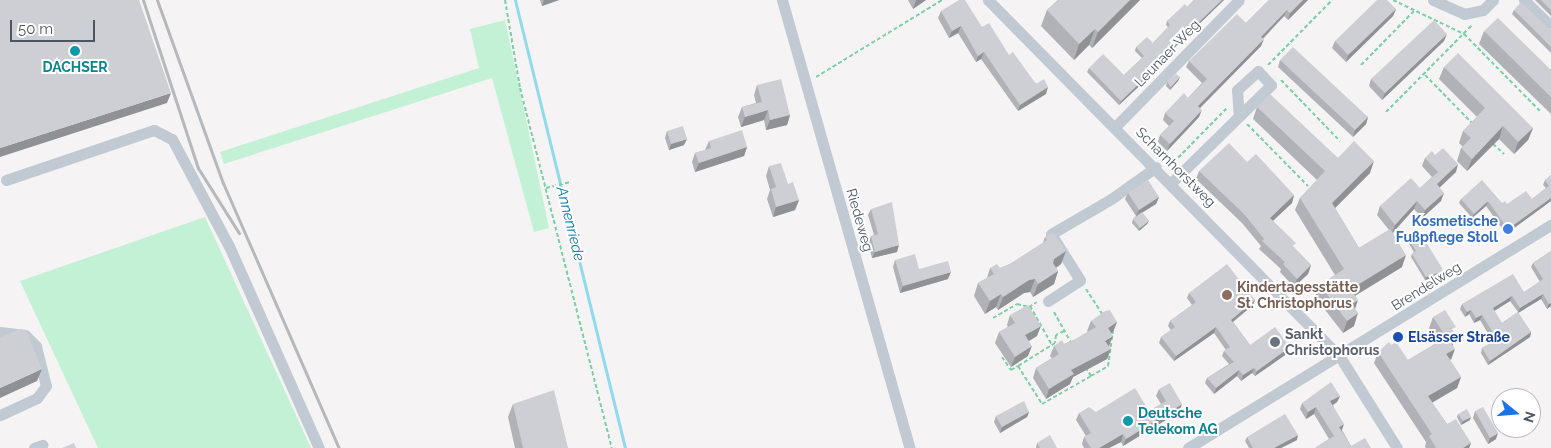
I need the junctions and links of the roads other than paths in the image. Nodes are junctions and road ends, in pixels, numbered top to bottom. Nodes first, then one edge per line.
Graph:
1 (782, 0) edge
2 (988, 0) edge
3 (1239, 0) edge
4 (1433, 0) edge
5 (1493, 0) edge
6 (1524, 0) edge
7 (1551, 26) edge
8 (1239, 116) junction
9 (1115, 127) junction
10 (1159, 171) junction
11 (6, 180) dead end
12 (1171, 183) junction
13 (1551, 225) edge
14 (1048, 301) road end
15 (0, 332) edge
16 (1340, 357) junction
17 (0, 415) edge
18 (319, 448) edge
19 (910, 448) edge
20 (1188, 448) edge
21 (1397, 448) edge

1 - 19 street, Riedeweg
2 - 9 street, Scharnhorstweg
3 - 9 street, Leunaer Weg
4 - 5 street
6 - 7 street
8 - 8 street
8 - 12 street
9 - 10 street, Scharnhorstweg
10 - 12 street, Scharnhorstweg
10 - 14 street
11 - 18 street
12 - 16 street, Scharnhorstweg
13 - 16 street, Brendelweg
15 - 17 street
16 - 20 street, Brendelweg
16 - 21 street, Scharnhorstweg

